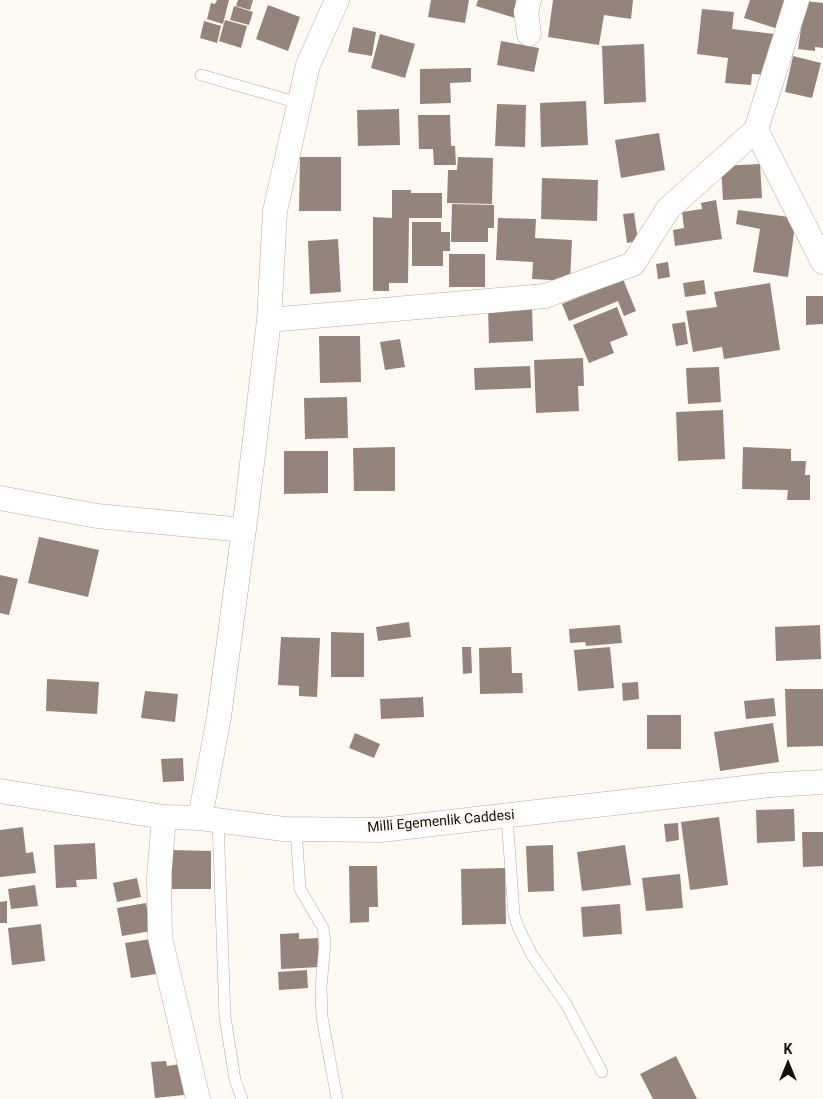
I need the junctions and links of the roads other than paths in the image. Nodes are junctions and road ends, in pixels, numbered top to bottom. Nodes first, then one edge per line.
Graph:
1 (337, 0) edge
2 (529, 0) edge
3 (797, 0) edge
4 (529, 34) dead end
5 (200, 75) dead end
6 (299, 103) junction
7 (756, 130) junction
8 (823, 262) edge
9 (269, 320) junction
10 (0, 498) edge
11 (244, 530) junction
12 (823, 782) edge
13 (0, 790) edge
14 (507, 816) junction
15 (164, 817) junction
16 (209, 819) junction
17 (296, 829) junction
18 (602, 1072) dead end
19 (198, 1099) edge
20 (242, 1099) edge
21 (337, 1099) edge

1 - 6 street
2 - 4 street
3 - 7 street
5 - 6 lane
6 - 9 street
7 - 8 street
7 - 9 street
9 - 11 street
10 - 11 street
11 - 16 street
12 - 14 street, Milli Egemenlik Caddesi
13 - 15 street, Milli Egemenlik Caddesi
14 - 17 street, Milli Egemenlik Caddesi
14 - 18 lane
15 - 16 street, Milli Egemenlik Caddesi
15 - 19 street
16 - 17 street, Milli Egemenlik Caddesi
16 - 20 lane
17 - 21 lane

